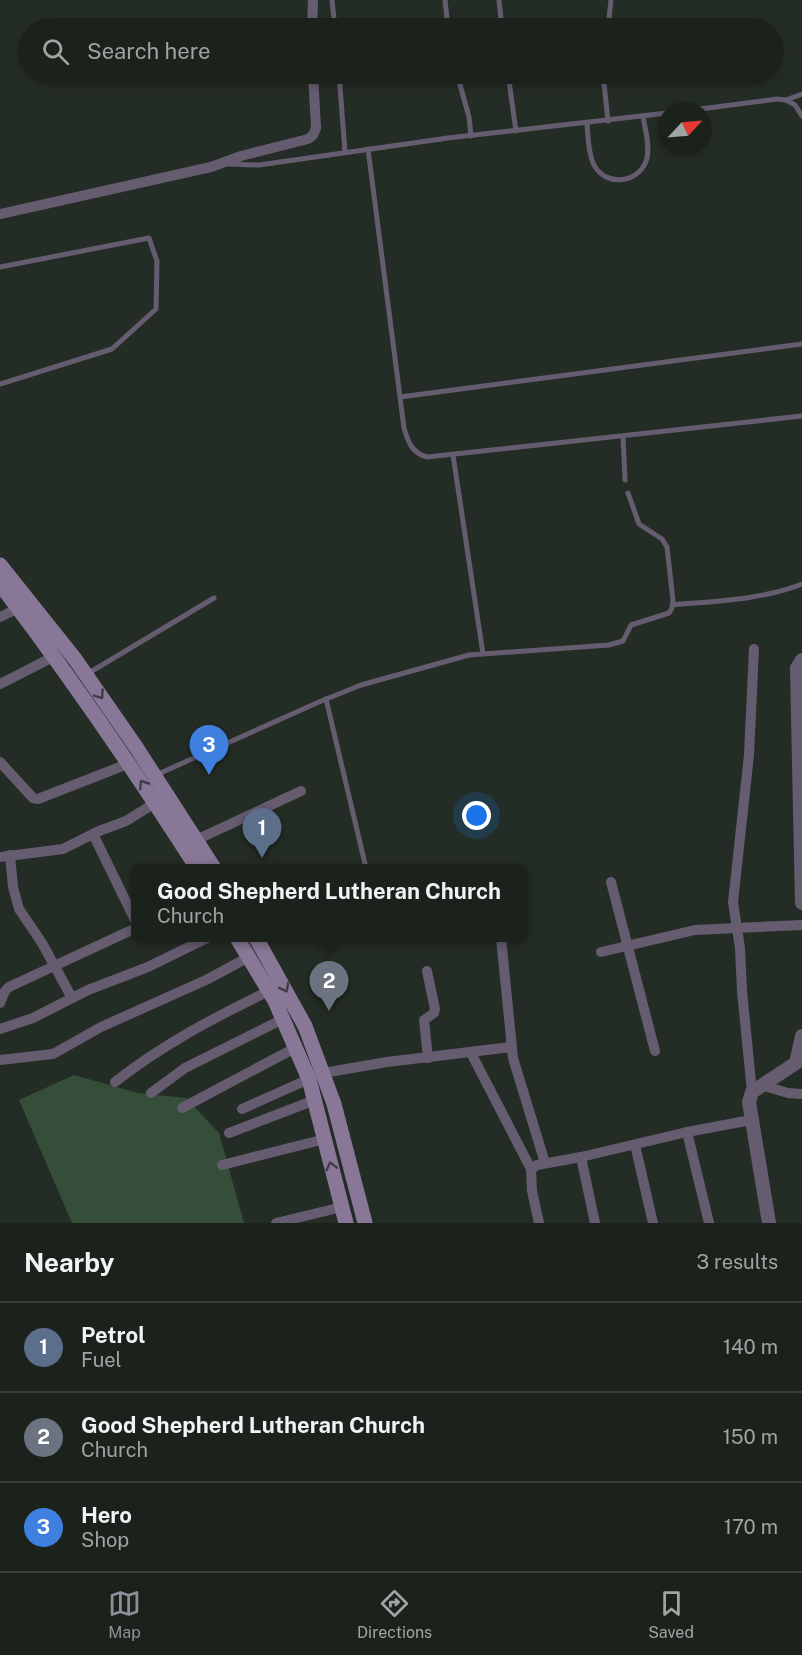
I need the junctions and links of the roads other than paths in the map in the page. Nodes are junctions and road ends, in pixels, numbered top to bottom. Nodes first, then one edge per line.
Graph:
1 (313, 0) edge
2 (332, 0) edge
3 (445, 0) edge
4 (499, 0) edge
5 (611, 0) edge
6 (312, 18) edge
7 (334, 18) edge
8 (447, 18) edge
9 (501, 18) edge
10 (609, 18) edge
11 (314, 84) edge
12 (340, 84) edge
13 (461, 84) edge
14 (509, 84) edge
15 (604, 84) edge
16 (802, 94) edge
17 (786, 100) junction
18 (712, 107) edge
19 (658, 114) edge
20 (643, 116) junction
21 (802, 116) edge
22 (608, 121) junction
23 (587, 124) junction
24 (516, 131) junction
25 (471, 136) junction
26 (368, 149) junction
27 (345, 152) junction
28 (219, 164) junction
29 (0, 214) edge
30 (0, 267) edge
31 (802, 344) edge
32 (0, 384) edge
33 (400, 397) junction
34 (802, 416) edge
35 (623, 436) junction
36 (453, 454) junction
37 (625, 480) dead end
38 (628, 493) dead end
39 (0, 566) edge
40 (0, 584) edge
41 (802, 584) edge
42 (214, 598) dead end
43 (672, 605) junction
44 (19, 608) junction
45 (0, 617) edge
46 (46, 633) junction
47 (754, 649) dead end
48 (483, 654) junction
49 (55, 656) junction
50 (802, 660) edge
51 (86, 675) junction
52 (0, 684) edge
53 (326, 699) junction
54 (801, 747) edge
55 (0, 762) edge
56 (130, 763) junction
57 (154, 775) junction
58 (301, 791) dead end
59 (161, 799) junction
60 (93, 834) junction
61 (801, 836) edge
62 (196, 840) junction
63 (5, 856) edge
64 (195, 864) edge
65 (211, 864) edge
66 (365, 864) edge
67 (611, 882) dead end
68 (802, 903) edge
69 (131, 914) edge
70 (802, 925) edge
71 (737, 927) junction
72 (131, 930) edge
73 (199, 942) edge
74 (240, 942) edge
75 (258, 942) edge
76 (501, 942) edge
77 (628, 947) junction
78 (602, 952) dead end
79 (249, 957) junction
80 (54, 968) junction
81 (428, 970) dead end
82 (269, 992) junction
83 (72, 998) junction
84 (0, 1003) edge
85 (283, 1018) junction
86 (0, 1029) edge
87 (802, 1036) edge
88 (511, 1047) junction
89 (295, 1048) junction
90 (656, 1051) dead end
91 (471, 1053) junction
92 (428, 1058) junction
93 (0, 1060) edge
94 (316, 1076) junction
95 (114, 1082) dead end
96 (756, 1088) junction
97 (151, 1093) dead end
98 (802, 1094) edge
99 (315, 1100) junction
100 (182, 1108) dead end
101 (242, 1109) dead end
102 (751, 1120) junction
103 (687, 1132) junction
104 (229, 1133) dead end
105 (325, 1139) junction
106 (635, 1145) junction
107 (581, 1157) junction
108 (545, 1163) junction
109 (222, 1166) dead end
110 (531, 1169) junction
111 (342, 1207) junction
112 (276, 1223) edge
113 (346, 1223) edge
114 (365, 1223) edge
115 (539, 1223) edge
116 (595, 1223) edge
117 (653, 1223) edge
118 (709, 1223) edge
119 (769, 1223) edge

1 - 6 street
2 - 7 lane
3 - 8 lane
4 - 9 lane
5 - 10 lane
11 - 28 street
12 - 27 lane
13 - 25 lane
14 - 24 lane
15 - 22 lane
16 - 17 lane
17 - 18 lane
17 - 21 lane
19 - 20 lane
20 - 22 lane
20 - 23 lane
22 - 23 lane
23 - 24 lane
24 - 25 lane
25 - 26 lane
26 - 27 lane
26 - 33 lane
27 - 28 lane
28 - 29 street
30 - 32 lane
31 - 33 lane
33 - 36 lane
34 - 35 lane
35 - 36 lane
35 - 37 lane
36 - 48 lane
38 - 43 lane
39 - 46 main road
40 - 44 main road
41 - 43 lane
42 - 51 lane
43 - 48 lane
44 - 45 street
44 - 46 main road
46 - 49 main road
46 - 51 main road
47 - 71 street
48 - 53 lane
49 - 52 street
49 - 56 main road
50 - 54 street
51 -> 57 main road
53 - 57 lane
53 - 66 lane
54 - 61 street
55 - 56 street
59 -> 56 main road
57 - 59 main road
58 - 62 street
59 - 60 street
59 - 62 main road
59 - 64 main road
60 - 63 street
60 - 69 street
61 - 68 street
62 - 65 main road
63 - 80 street
67 - 77 street
70 - 71 street
71 - 77 street
71 - 96 street
72 - 80 street
73 - 83 street
74 - 79 main road
75 -> 94 main road
76 - 88 street
77 - 78 street
77 - 90 street
79 - 82 main road
79 - 93 street
80 - 83 street
80 - 84 street
81 - 92 street
82 - 85 main road
82 - 95 street
83 - 86 street
85 - 89 main road
85 - 97 street
87 - 96 street
88 - 91 street
88 - 108 street
89 - 94 main road
89 - 100 street
91 - 92 street
91 - 110 street
92 - 94 street
94 - 99 main road
94 - 101 street
94 - 114 main road
96 - 98 street
96 - 102 street
99 - 104 street
99 - 105 main road
102 - 103 street
102 - 119 street
103 - 106 street
103 - 118 street
105 - 109 street
111 -> 105 main road
106 - 107 street
106 - 117 street
107 - 108 street
107 - 116 street
108 - 110 street
110 - 115 street
111 - 112 street
111 - 113 main road

